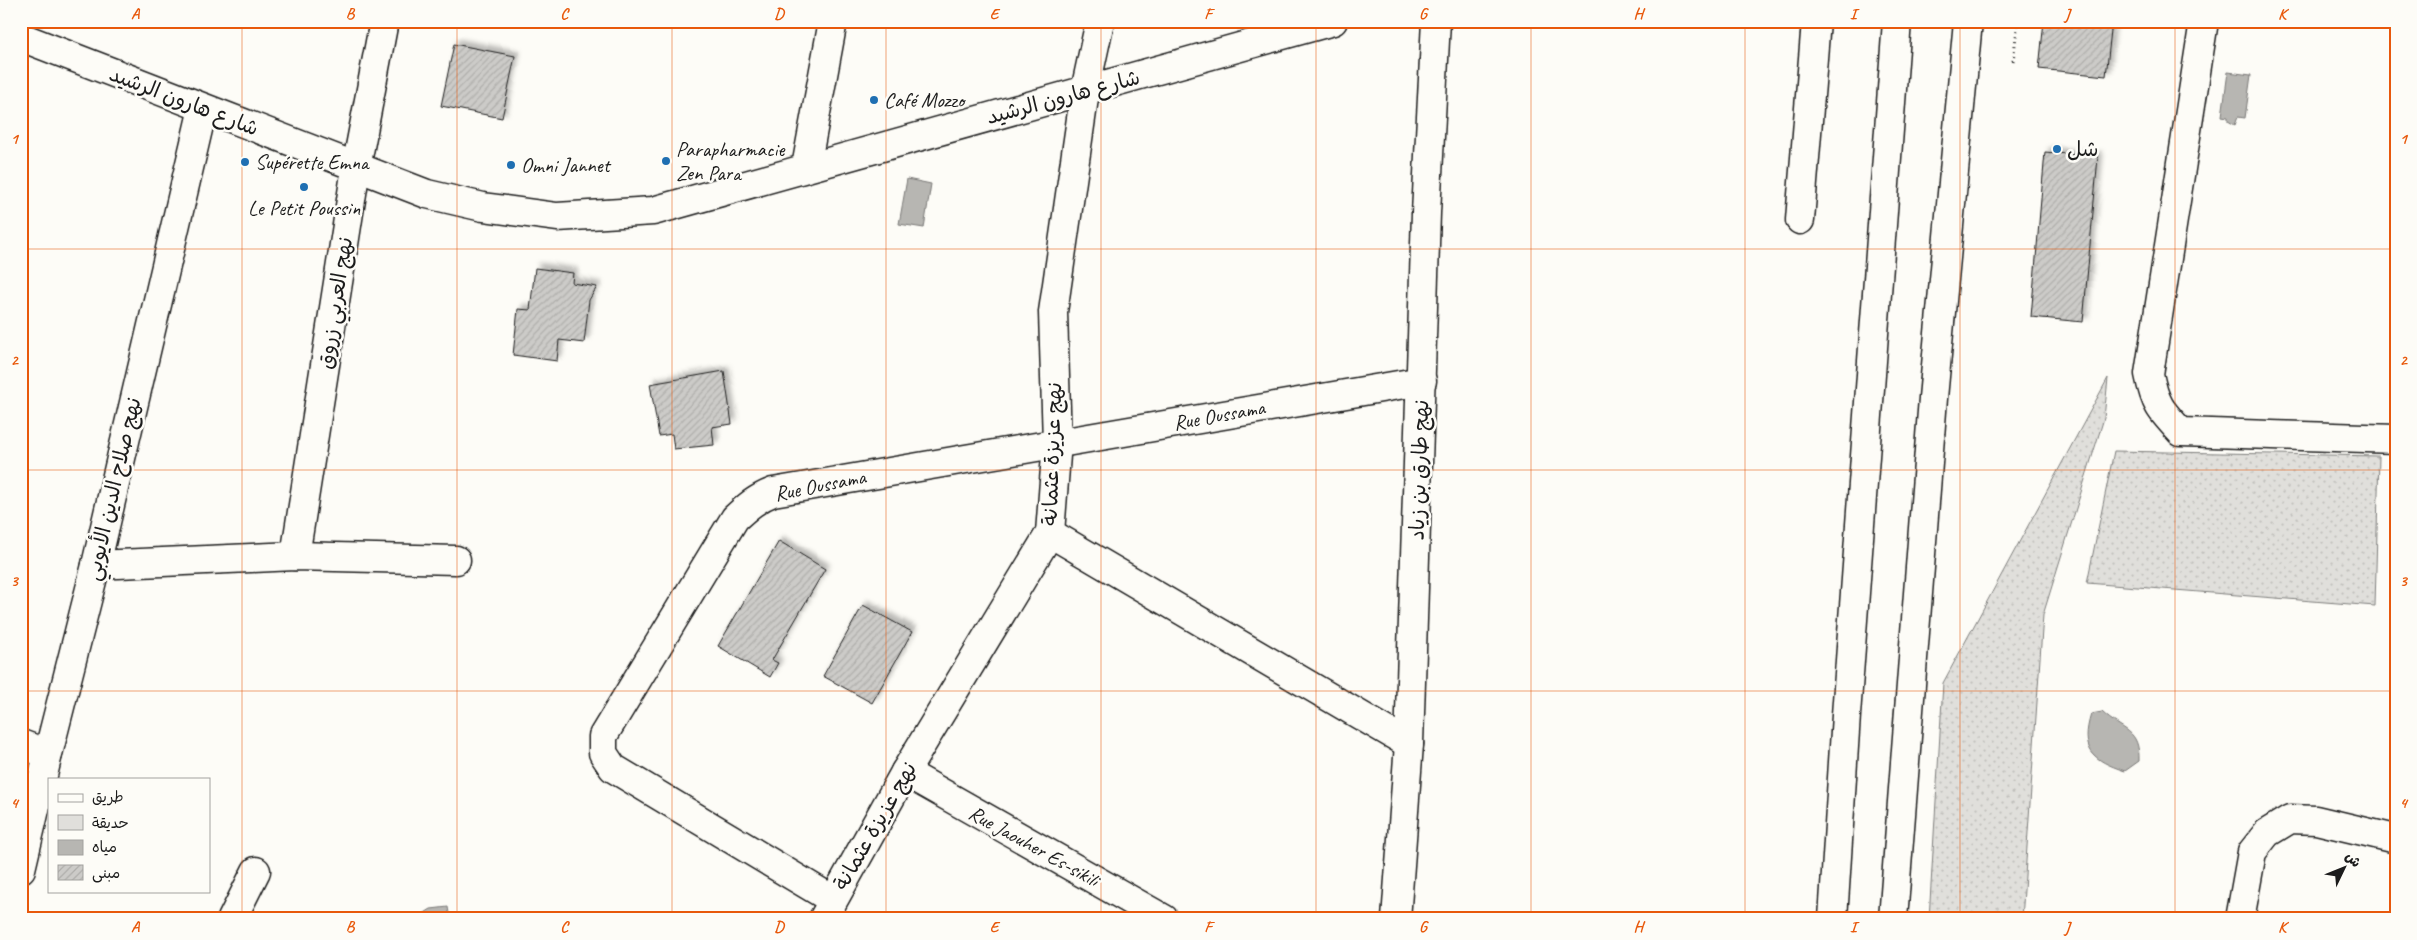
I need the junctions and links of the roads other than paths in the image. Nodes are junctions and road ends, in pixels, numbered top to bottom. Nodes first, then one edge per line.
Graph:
1 (384, 21) edge
2 (833, 21) edge
3 (1100, 21) edge
4 (1332, 21) edge
5 (1436, 21) edge
6 (1816, 21) edge
7 (1897, 21) edge
8 (1968, 21) edge
9 (2204, 21) edge
10 (21, 37) edge
11 (1085, 91) junction
12 (203, 108) junction
13 (356, 168) junction
14 (806, 168) junction
15 (1800, 220) dead end
16 (1422, 381) junction
17 (2396, 439) edge
18 (1056, 442) junction
19 (1050, 533) junction
20 (295, 556) junction
21 (456, 560) dead end
22 (96, 565) junction
23 (21, 744) edge
24 (1409, 744) junction
25 (48, 754) junction
26 (905, 772) junction
27 (2396, 838) edge
28 (21, 869) edge
29 (256, 871) dead end
30 (828, 910) edge
31 (232, 919) edge
32 (1164, 919) edge
33 (1396, 919) edge
34 (1833, 919) edge
35 (1893, 919) edge
36 (2240, 919) edge

1 - 13 main road, نهج العربي زروق
2 - 14 main road
3 - 11 main road, نهج عزيزة عثمانة
4 - 11 main road, شارع هارون الرشيد
5 - 16 main road, نهج طارق بن زياد
6 - 15 main road
7 - 34 main road
8 - 35 main road
9 - 17 main road
10 - 12 main road, شارع هارون الرشيد
11 - 14 main road, شارع هارون الرشيد
11 - 18 main road, نهج عزيزة عثمانة
12 - 13 main road, شارع هارون الرشيد
12 - 22 main road, نهج صلاح الدين الأيوبي
13 - 14 main road, شارع هارون الرشيد
13 - 20 main road, نهج العربي زروق
16 - 18 main road, Rue Oussama
16 - 24 main road, نهج طارق بن زياد
18 - 19 main road, نهج عزيزة عثمانة
18 - 30 main road, Rue Oussama
19 - 24 main road
19 - 26 main road, نهج عزيزة عثمانة
20 - 21 main road
20 - 22 main road
22 - 25 main road, نهج صلاح الدين الأيوبي
23 - 25 main road
24 - 33 main road, نهج طارق بن زياد
25 - 28 main road, نهج صلاح الدين الأيوبي
26 - 30 main road, نهج عزيزة عثمانة
26 - 32 main road, Rue Jaouher Es-sikili
27 - 36 main road
29 - 31 main road

